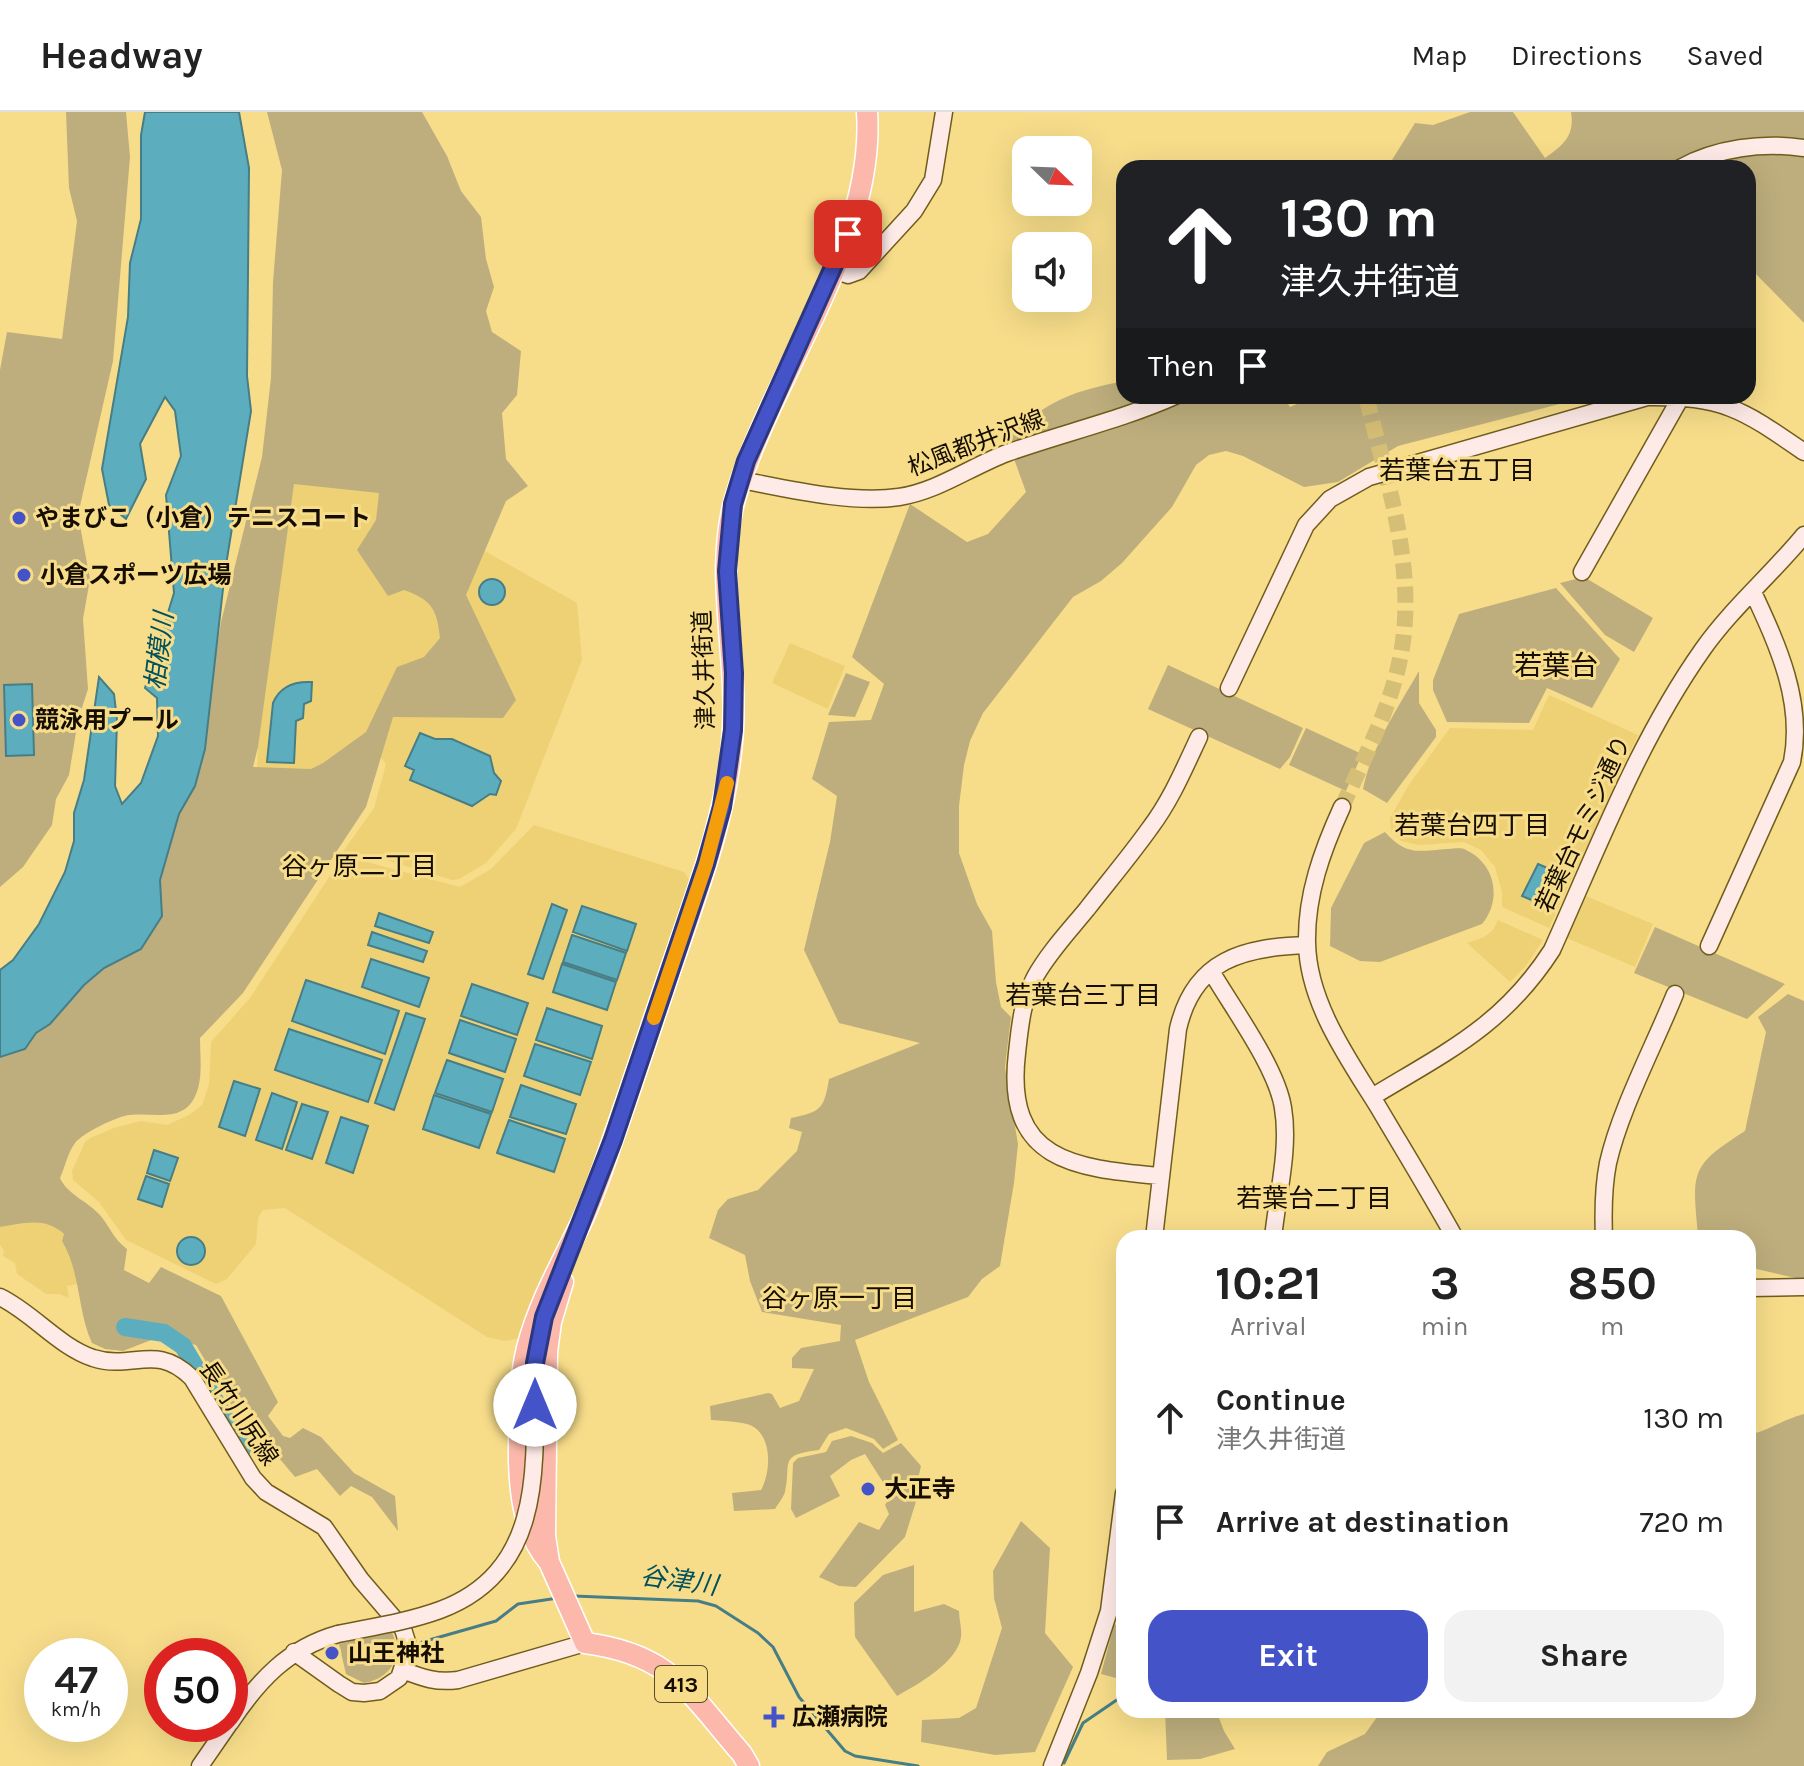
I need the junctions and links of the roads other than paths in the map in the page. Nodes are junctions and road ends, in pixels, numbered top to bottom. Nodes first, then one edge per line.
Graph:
1 (867, 112) edge
2 (944, 112) edge
3 (1804, 148) edge
4 (1696, 160) edge
5 (833, 270) junction
6 (1155, 404) edge
7 (1618, 404) edge
8 (1677, 404) edge
9 (1723, 404) edge
10 (1804, 452) edge
11 (741, 480) junction
12 (1804, 535) edge
13 (1582, 572) dead end
14 (1753, 592) junction
15 (1229, 688) dead end
16 (1199, 737) dead end
17 (1342, 807) tunnel mouth
18 (1307, 945) junction
19 (1709, 946) dead end
20 (1211, 971) junction
21 (1675, 994) dead end
22 (1372, 1097) junction
23 (1160, 1176) junction
24 (579, 1228) junction
25 (1155, 1230) edge
26 (1274, 1230) edge
27 (1450, 1230) edge
28 (1604, 1230) edge
29 (1804, 1287) edge
30 (1756, 1288) edge
31 (0, 1297) edge
32 (545, 1508) junction
33 (525, 1513) junction
34 (549, 1562) junction
35 (1116, 1612) edge
36 (585, 1643) junction
37 (294, 1652) junction
38 (403, 1670) junction
39 (248, 1698) edge
40 (217, 1742) edge
41 (200, 1766) edge
42 (749, 1766) edge
43 (1052, 1766) edge

1 - 5 highway, 津久井街道
2 - 5 street
3 - 4 street
5 - 11 highway, 津久井街道
6 - 11 street, 松風都井沢線
7 - 15 street
8 - 13 street
9 - 10 street
11 - 24 highway, 津久井街道
12 - 14 street, 若葉台モミジ通り
14 - 19 street
14 - 22 street, 若葉台モミジ通り
16 - 23 street
17 - 18 street
18 - 20 street
18 - 22 street
20 - 23 street
20 - 26 street
21 - 28 street
22 - 27 street
23 - 25 street
24 - 32 highway, 津久井街道
24 - 33 highway, 津久井街道
24 - 37 street, bridge
29 - 30 street
31 - 38 street, 長竹川尻線
32 - 33 highway
32 - 34 highway, 津久井街道
33 - 34 highway, 津久井街道
34 - 36 highway, 津久井街道
35 - 43 street
36 - 38 street
36 - 42 highway, 413
37 - 38 street
37 - 39 street
40 - 41 street

